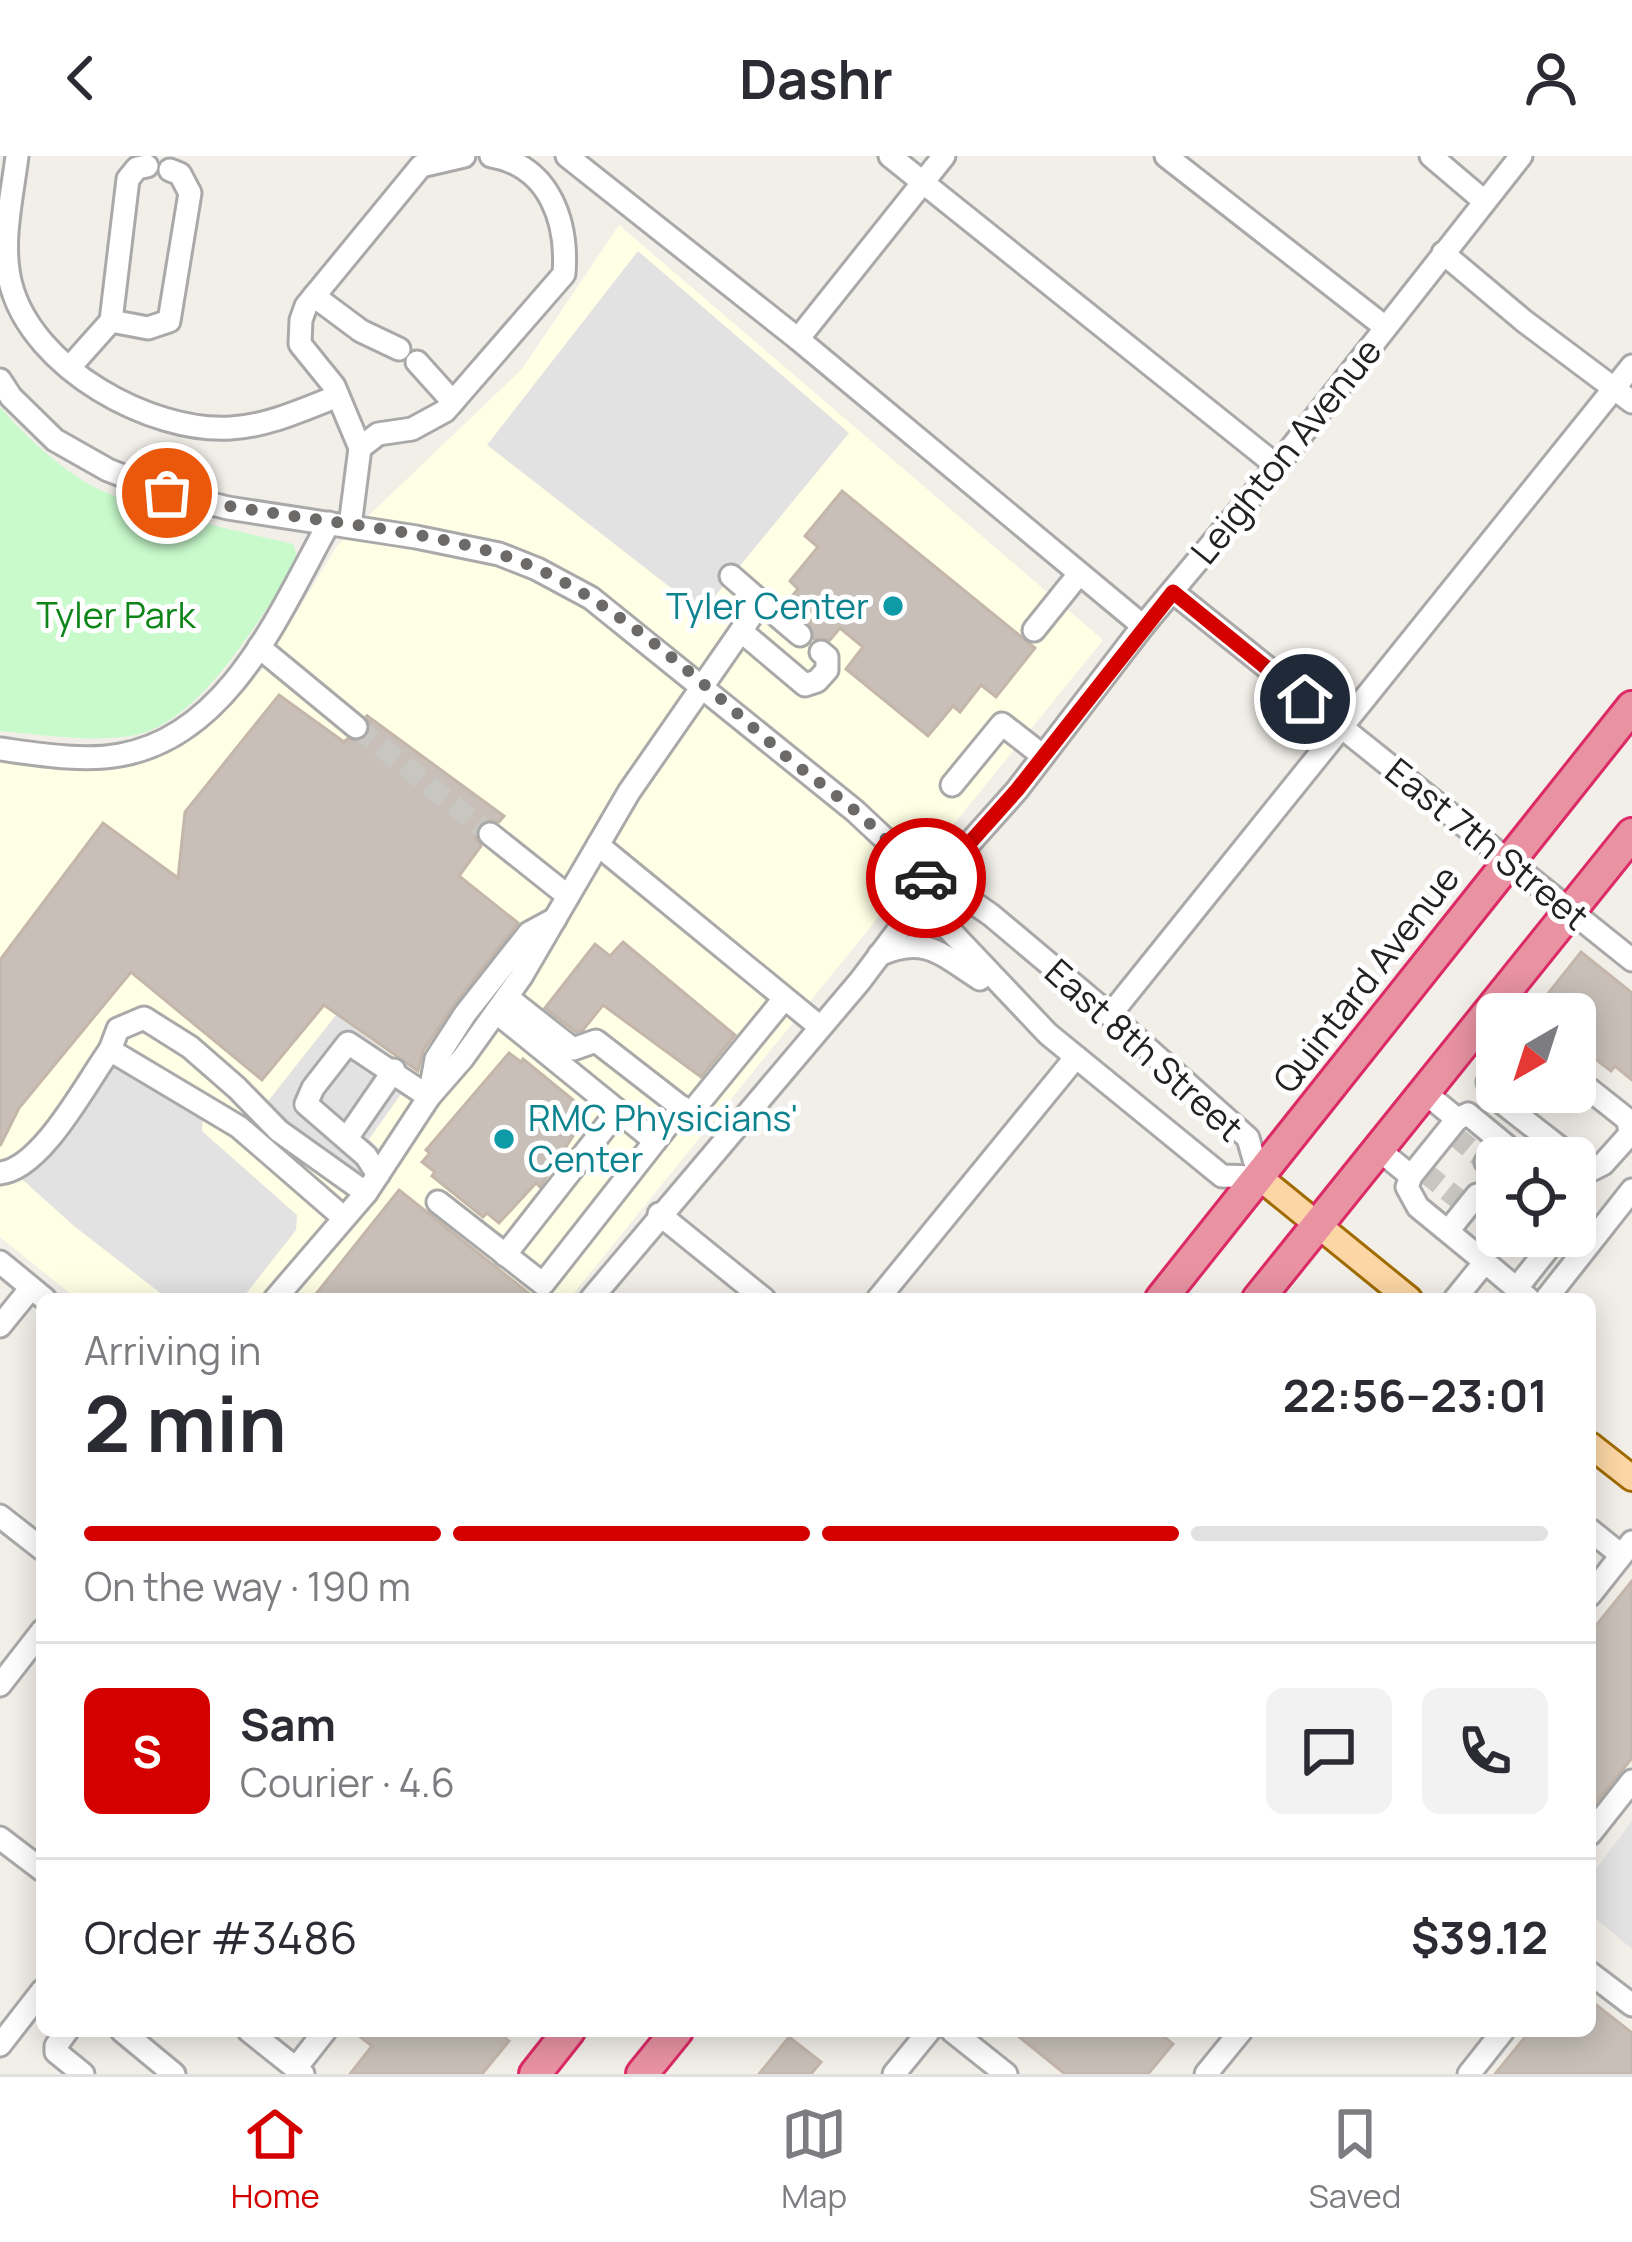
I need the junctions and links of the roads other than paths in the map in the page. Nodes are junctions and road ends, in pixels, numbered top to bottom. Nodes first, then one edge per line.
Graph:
1 (17, 156) edge
2 (464, 156) edge
3 (491, 156) edge
4 (567, 156) edge
5 (890, 156) edge
6 (944, 156) edge
7 (1166, 156) edge
8 (1431, 156) edge
9 (1520, 156) edge
10 (147, 166) dead end
11 (170, 170) dead end
12 (923, 182) junction
13 (1484, 201) junction
14 (1443, 254) junction
15 (314, 296) junction
16 (111, 321) junction
17 (1385, 327) junction
18 (798, 339) junction
19 (1632, 366) edge
20 (70, 368) junction
21 (0, 380) edge
22 (1623, 395) edge
23 (338, 397) junction
24 (453, 402) junction
25 (360, 448) junction
26 (1277, 466) junction
27 (339, 525) junction
28 (1079, 574) junction
29 (731, 576) dead end
30 (1173, 592) junction
31 (761, 602) junction
32 (1143, 626) junction
33 (1034, 630) dead end
34 (741, 631) junction
35 (800, 634) dead end
36 (260, 647) junction
37 (821, 652) dead end
38 (702, 684) junction
39 (1632, 706) edge
40 (1339, 726) junction
41 (356, 727) tunnel mouth
42 (0, 749) edge
43 (1043, 756) junction
44 (952, 785) dead end
45 (490, 834) tunnel mouth
46 (1632, 834) edge
47 (598, 845) junction
48 (1508, 861) junction
49 (933, 884) junction
50 (568, 896) junction
51 (1570, 910) junction
52 (555, 918) junction
53 (879, 955) junction
54 (1632, 960) edge
55 (1517, 993) edge
56 (784, 999) junction
57 (1018, 1004) junction
58 (501, 1005) junction
59 (1110, 1015) junction
60 (820, 1028) junction
61 (110, 1050) junction
62 (1476, 1051) edge
63 (1076, 1057) junction
64 (394, 1070) junction
65 (1424, 1092) junction
66 (1596, 1094) edge
67 (429, 1097) junction
68 (682, 1107) junction
69 (617, 1112) junction
70 (1503, 1113) edge
71 (1516, 1113) edge
72 (1630, 1119) edge
73 (1453, 1128) junction
74 (1489, 1131) junction
75 (1491, 1137) edge
76 (1546, 1137) edge
77 (347, 1138) junction
78 (655, 1141) junction
79 (1379, 1150) junction
80 (1596, 1168) edge
81 (1418, 1171) junction
82 (0, 1173) edge
83 (1259, 1177) junction
84 (372, 1184) junction
85 (1632, 1190) edge
86 (1467, 1200) dead end
87 (438, 1202) dead end
88 (658, 1214) junction
89 (344, 1218) junction
90 (1318, 1224) junction
91 (1448, 1232) junction
92 (505, 1255) junction
93 (1545, 1257) edge
94 (0, 1262) edge
95 (1485, 1262) junction
96 (38, 1293) edge
97 (280, 1293) edge
98 (596, 1293) edge
99 (757, 1293) edge
100 (883, 1293) edge
101 (1166, 1293) edge
102 (1263, 1293) edge
103 (1402, 1293) edge
104 (1460, 1293) edge
105 (1522, 1293) edge
106 (1524, 1293) edge
107 (1551, 1293) edge
108 (36, 1295) edge
109 (0, 1326) edge
110 (1596, 1450) edge
111 (1632, 1478) edge
112 (0, 1516) edge
113 (1596, 1533) edge
114 (36, 1545) edge
115 (1627, 1549) edge
116 (1596, 1588) edge
117 (36, 1638) edge
118 (1, 1681) edge
119 (1632, 1780) edge
120 (1596, 1826) edge
121 (0, 1838) edge
122 (36, 1865) edge
123 (1596, 1978) edge
124 (36, 2003) edge
125 (1632, 2005) edge
126 (63, 2037) edge
127 (129, 2037) edge
128 (321, 2037) edge
129 (560, 2037) edge
130 (672, 2037) edge
131 (924, 2037) edge
132 (962, 2037) edge
133 (1236, 2037) edge
134 (1498, 2037) edge
135 (277, 2039) edge
136 (0, 2045) edge
137 (300, 2071) edge
138 (83, 2074) edge
139 (174, 2074) edge
140 (535, 2074) edge
141 (642, 2074) edge
142 (894, 2074) edge
143 (1006, 2074) edge
144 (1206, 2074) edge
145 (1468, 2074) edge

1 - 20 street
2 - 15 street
3 - 24 street
4 - 18 street
5 - 12 street
6 - 12 street
7 - 17 street
8 - 13 street
9 - 13 street, Leighton Avenue
10 - 16 street
11 - 16 street
12 - 18 street
12 - 26 street
13 - 14 street, Leighton Avenue
14 - 17 street, Leighton Avenue
14 - 22 street
15 - 23 street
15 - 24 street
16 - 20 street
17 - 26 street, Leighton Avenue
18 - 28 street
19 - 22 street
20 - 23 street
21 - 27 street, East 8th Street
22 - 40 street
23 - 25 street
24 - 25 street
25 - 27 street
26 - 30 street, Leighton Avenue
27 - 36 street
27 - 38 street, East 8th Street
28 - 32 street
28 - 33 street
29 - 31 street
30 - 32 street, Leighton Avenue
30 - 40 street, East 7th Street
31 - 34 street
31 - 35 street
32 - 43 street, Leighton Avenue
34 - 37 street
34 - 38 street
36 - 41 street
36 - 42 street
38 - 47 street
38 - 49 street, East 8th Street
39 - 48 highway, Quintard Avenue
40 - 48 street, East 7th Street
40 - 59 street
43 - 44 street
43 - 49 street, Leighton Avenue
45 - 50 street
46 - 51 highway
47 - 50 street
47 - 56 street
48 - 51 street, East 7th Street
48 - 83 highway, Quintard Avenue
49 - 53 street, Leighton Avenue
49 - 57 street, East 8th Street
49 - 59 street, East 8th Street
50 - 52 street
51 - 54 street, East 7th Street
51 - 55 highway
52 - 58 street
52 - 67 street
53 - 57 street
53 - 60 street, Leighton Avenue
56 - 60 street
56 - 68 street
57 - 63 street, East 8th Street
58 - 67 street
58 - 68 street
58 - 69 street
59 - 83 street, East 8th Street
60 - 88 street, Leighton Avenue
61 - 82 street
61 - 84 street
61 - 89 street
62 - 65 highway
63 - 83 street, East 8th Street
63 - 100 street
64 - 67 street
64 - 77 street
64 - 77 street
65 - 73 street
65 - 79 highway
66 - 72 street
67 - 84 street
68 - 78 street
69 - 78 street
69 - 92 street
70 - 74 street
71 - 76 street
72 - 80 street
73 - 74 street
73 - 81 street
74 - 75 street
77 - 84 street
78 - 92 street
79 - 81 street
79 - 90 highway
81 - 91 street
83 - 90 main road
83 - 101 highway, Quintard Avenue
84 - 89 street
85 - 107 street
86 - 91 street
87 - 92 street
88 - 98 street, Leighton Avenue
88 - 99 street
89 - 97 street
90 - 102 highway
90 - 103 main road
91 - 95 street
93 - 106 street
94 - 96 street
95 - 104 street
95 - 105 street
108 - 109 street
110 - 111 main road
112 - 114 street
113 - 115 street
115 - 116 street
117 - 118 street
119 - 120 street
121 - 122 street
123 - 125 street
124 - 136 street
126 - 138 street
127 - 139 street
128 - 137 street
129 - 140 highway
130 - 141 highway
131 - 142 street
132 - 143 street
133 - 144 street
134 - 145 street
135 - 137 street

